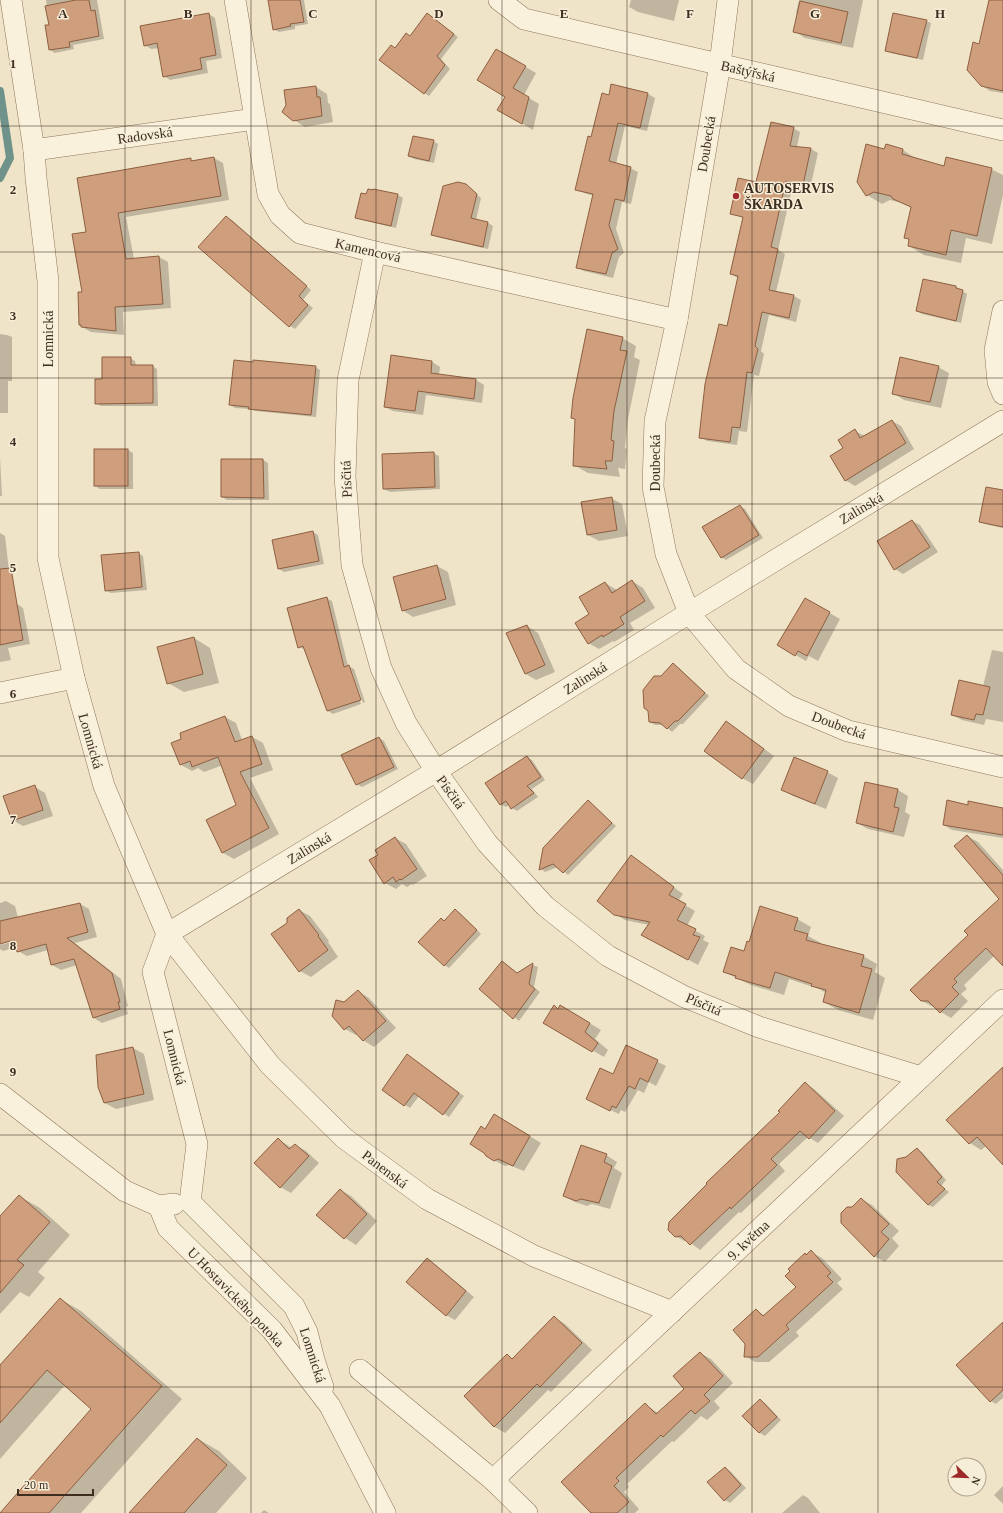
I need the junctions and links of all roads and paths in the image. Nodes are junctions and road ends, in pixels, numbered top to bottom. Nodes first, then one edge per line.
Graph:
1 (12, 0) edge
2 (235, 0) edge
3 (499, 0) edge
4 (728, 0) edge
5 (720, 64) junction
6 (255, 119) junction
7 (1003, 130) edge
8 (34, 150) junction
9 (375, 252) junction
10 (1003, 311) edge
11 (677, 320) junction
12 (1003, 394) edge
13 (1003, 422) edge
14 (689, 613) junction
15 (74, 678) junction
16 (0, 693) edge
17 (1003, 767) edge
18 (436, 771) junction
19 (167, 934) junction
20 (1003, 1000) edge
21 (921, 1077) junction
22 (0, 1094) edge
23 (190, 1202) junction
24 (159, 1206) junction
25 (672, 1312) junction
26 (360, 1370) dead end
27 (330, 1406) junction
28 (493, 1480) junction
29 (385, 1513) edge
30 (527, 1513) edge

1 - 8 street, Lomnická
2 - 6 street, Kamencová
3 - 5 street, Baštýřská
4 - 5 street, Doubecká
5 - 7 street, Baštýřská
5 - 11 street, Doubecká
6 - 8 street, Radovská
6 - 9 street, Kamencová
8 - 15 street, Lomnická
9 - 11 street, Kamencová
9 - 18 street, Písčitá
10 - 12 street
11 - 14 street, Doubecká
13 - 14 street, Zalinská
14 - 17 street, Doubecká
14 - 18 street, Zalinská
15 - 16 street
15 - 19 street, Lomnická
18 - 19 street, Zalinská
18 - 21 street, Písčitá
19 - 23 street, Lomnická
19 - 25 street, Panenská
20 - 21 street, 9. května
21 - 25 street, 9. května
22 - 24 street
23 - 24 street
23 - 27 street, Lomnická
24 - 27 street, U Hostavického potoka
25 - 28 street, 9. května
26 - 28 street
27 - 29 street, U Hostavického potoka
28 - 30 street

